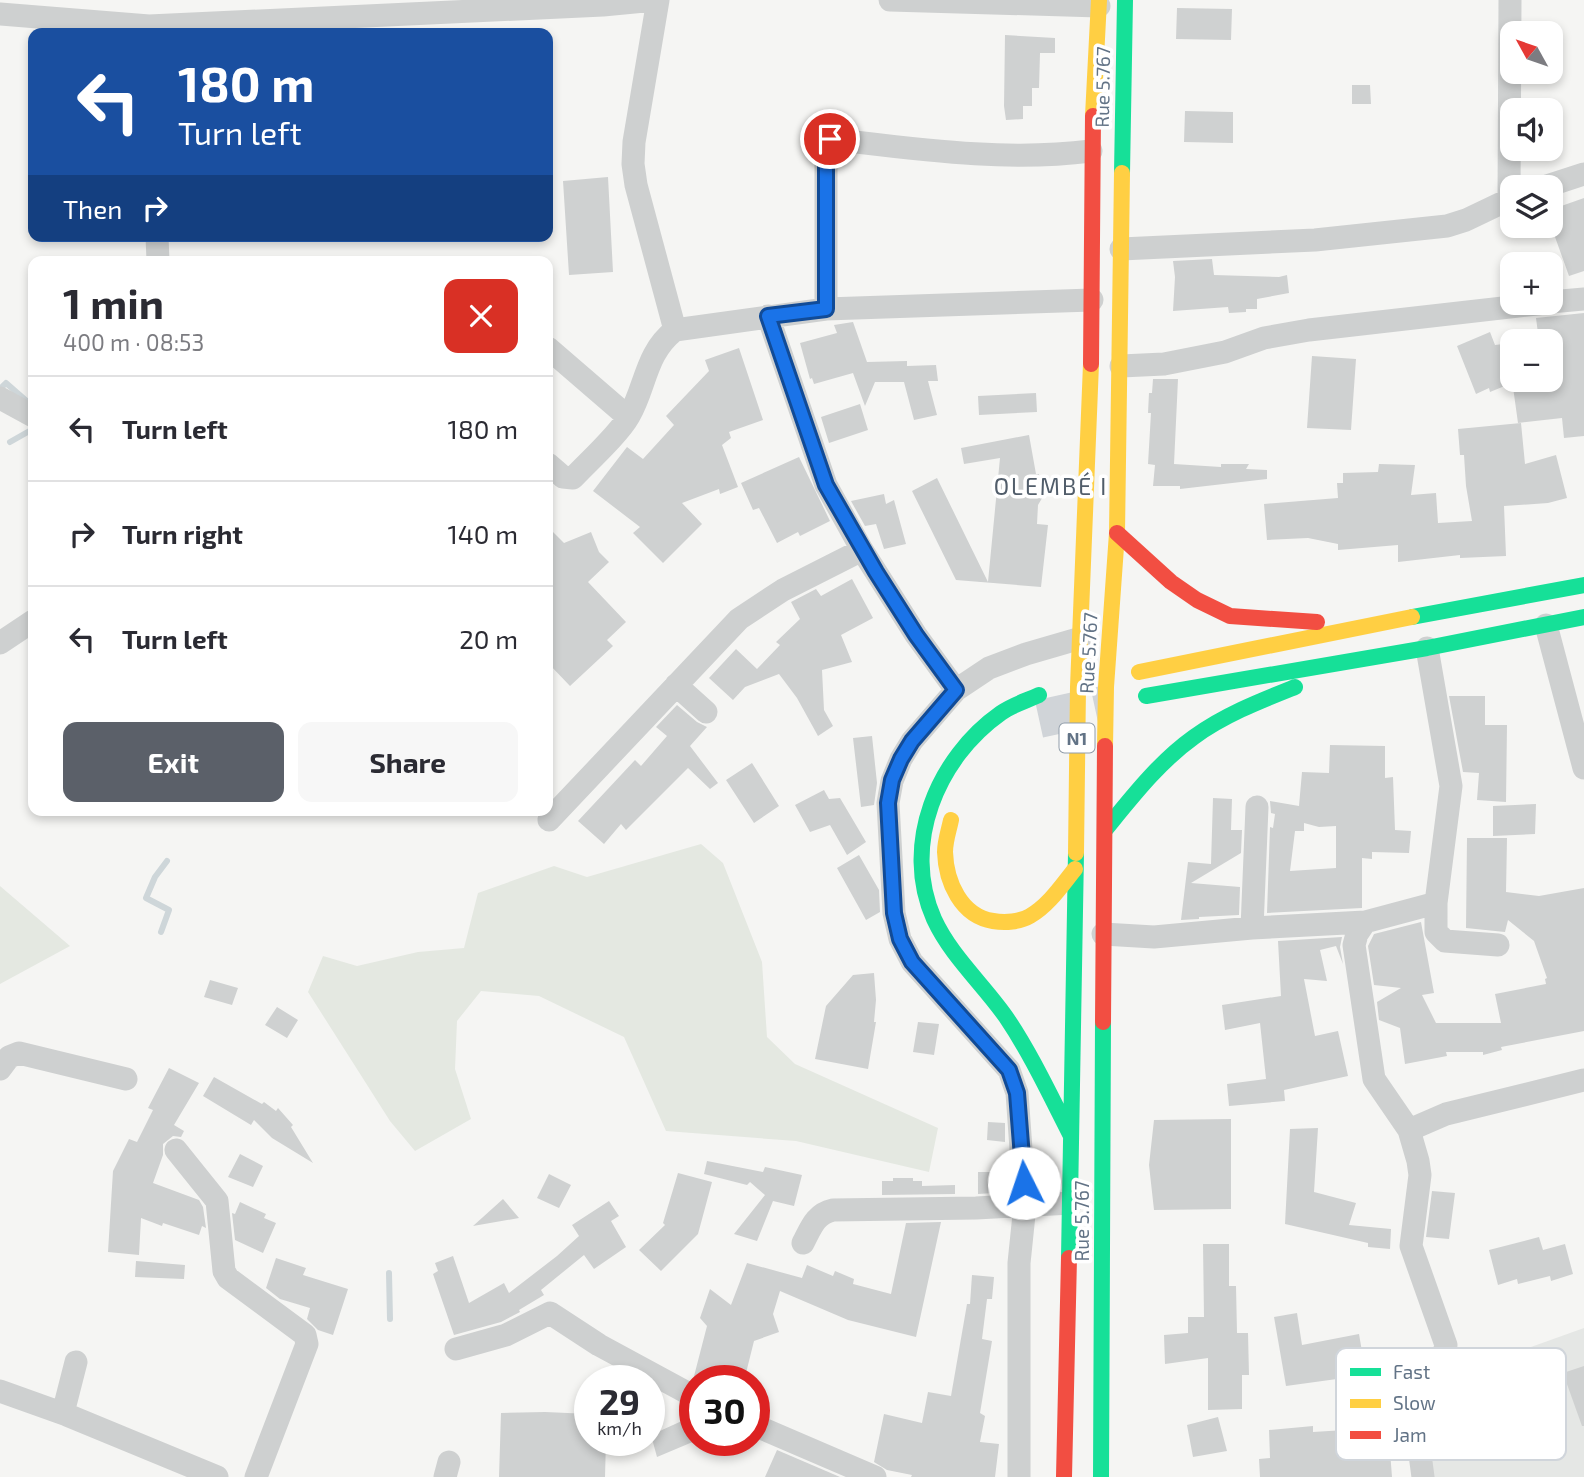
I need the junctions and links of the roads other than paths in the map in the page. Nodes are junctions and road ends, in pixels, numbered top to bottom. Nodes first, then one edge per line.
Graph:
1 (657, 0) edge
2 (890, 0) edge
3 (1125, 0) edge
4 (1510, 0) edge
5 (1099, 3) edge
6 (0, 15) edge
7 (129, 28) edge
8 (185, 28) edge
9 (1091, 151) junction
10 (1584, 174) edge
11 (1511, 175) edge
12 (1563, 181) edge
13 (1500, 203) edge
14 (1121, 249) junction
15 (1584, 299) edge
16 (1092, 300) junction
17 (1563, 301) edge
18 (1500, 308) edge
19 (826, 309) junction
20 (768, 316) junction
21 (675, 330) junction
22 (553, 352) edge
23 (1121, 366) junction
24 (0, 398) edge
25 (28, 413) edge
26 (628, 417) junction
27 (553, 468) edge
28 (1117, 533) junction
29 (862, 550) junction
30 (1584, 586) edge
31 (1584, 617) edge
32 (28, 624) edge
33 (1546, 625) junction
34 (1364, 626) junction
35 (1081, 638) junction
36 (0, 643) edge
37 (1427, 648) junction
38 (1365, 658) junction
39 (1139, 672) dead end
40 (676, 685) junction
41 (956, 690) junction
42 (1039, 695) dead end
43 (1146, 696) dead end
44 (706, 712) dead end
45 (1584, 768) edge
46 (959, 800) dead end
47 (1257, 807) dead end
48 (553, 816) edge
49 (553, 816) edge
50 (549, 820) dead end
51 (1105, 830) junction
52 (1075, 869) junction
53 (1436, 903) junction
54 (1365, 922) junction
55 (1252, 928) junction
56 (1103, 934) junction
57 (1498, 945) dead end
58 (0, 1069) edge
59 (126, 1079) dead end
60 (1584, 1080) edge
61 (1409, 1130) junction
62 (1072, 1139) junction
63 (176, 1150) dead end
64 (1071, 1203) junction
65 (1025, 1205) junction
66 (803, 1243) dead end
67 (1446, 1348) edge
68 (456, 1349) dead end
69 (76, 1362) dead end
70 (679, 1388) edge
71 (0, 1391) edge
72 (67, 1416) junction
73 (770, 1432) edge
74 (217, 1477) edge
75 (256, 1477) edge
76 (875, 1477) edge
77 (1019, 1477) edge
78 (1064, 1477) edge
79 (1101, 1477) edge

1 - 8 street
1 - 21 street
2 - 5 street
3 - 14 highway, Rue 5.767 / N1
4 - 11 street
5 - 9 highway, N1
6 - 7 street
9 - 16 highway, N1
9 - 19 street
10 - 12 street
13 - 14 street
14 - 23 highway, Rue 5.767 / N1
15 - 17 street
16 - 19 street
16 - 35 highway, N1
18 - 23 street
19 - 20 street
20 - 21 street
20 - 29 street
21 - 26 street
22 - 26 street
23 - 28 highway, Rue 5.767 / N1
24 - 25 street
26 - 27 street
28 - 34 highway
28 - 51 highway, Rue 5.767 / N1
29 - 40 street
29 - 41 street
30 - 34 highway
31 - 33 highway
32 - 36 street
33 - 37 highway
33 - 45 street
34 - 39 highway
35 - 41 street
35 - 52 highway, N1
37 - 38 highway
37 - 53 street
38 - 43 highway
38 - 51 highway
40 - 44 street
40 - 49 street
41 - 65 street
42 - 62 highway
46 - 52 highway
47 - 55 street
48 - 50 street
51 - 56 highway, Rue 5.767 / N1
52 - 62 highway, N1
53 - 54 street
53 - 57 street
54 - 55 street
54 - 61 street
55 - 56 street
56 - 79 highway, Rue 5.767 / N1
58 - 59 street
60 - 61 street
61 - 67 street
62 - 64 highway, N1
63 - 75 street
64 - 65 street
64 - 78 highway, N1
65 - 66 street
65 - 77 street
68 - 70 street
69 - 72 street
71 - 72 street
72 - 74 street
73 - 76 street

